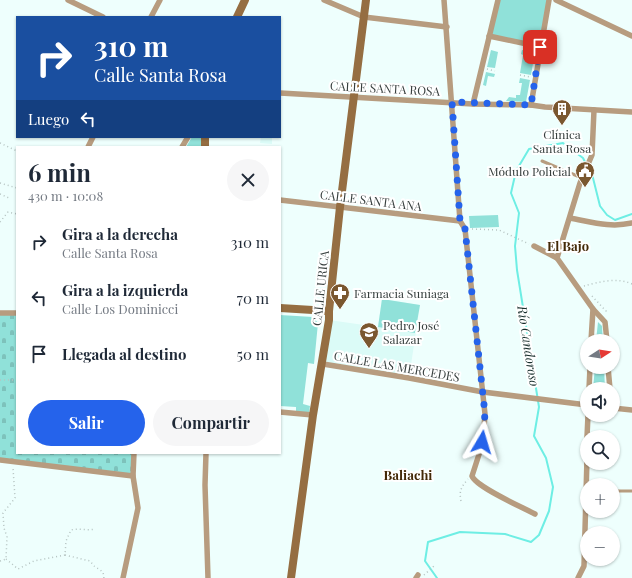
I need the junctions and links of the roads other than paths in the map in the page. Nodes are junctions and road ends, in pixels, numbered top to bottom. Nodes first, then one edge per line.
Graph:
1 (68, 0) edge
2 (160, 0) edge
3 (245, 0) edge
4 (324, 0) edge
5 (366, 0) edge
6 (444, 0) edge
7 (498, 0) edge
8 (549, 0) edge
9 (556, 0) edge
10 (100, 16) edge
11 (152, 16) edge
12 (237, 16) edge
13 (364, 18) junction
14 (447, 27) junction
15 (489, 36) junction
16 (632, 36) edge
17 (540, 47) junction
18 (281, 93) edge
19 (354, 97) junction
20 (452, 102) junction
21 (473, 104) junction
22 (531, 105) junction
23 (594, 110) junction
24 (632, 112) edge
25 (542, 161) dead end
26 (582, 178) junction
27 (281, 200) edge
28 (340, 207) junction
29 (570, 218) junction
30 (460, 221) junction
31 (632, 223) edge
32 (534, 246) dead end
33 (556, 258) junction
34 (281, 308) edge
35 (593, 309) junction
36 (16, 310) edge
37 (329, 311) junction
38 (0, 313) edge
39 (10, 313) junction
40 (16, 313) edge
41 (591, 334) edge
42 (607, 334) edge
43 (323, 364) junction
44 (483, 392) junction
45 (580, 404) edge
46 (620, 409) edge
47 (632, 410) edge
48 (281, 412) edge
49 (313, 415) junction
50 (134, 454) edge
51 (206, 454) edge
52 (0, 460) edge
53 (133, 476) junction
54 (620, 491) edge
55 (632, 492) edge
56 (535, 514) dead end
57 (586, 518) edge
58 (122, 578) edge
59 (208, 578) edge
60 (291, 578) edge
61 (578, 578) edge

1 - 10 street
2 - 11 street
3 - 12 main road
4 - 13 street
5 - 13 main road, CALLE URICA
6 - 14 street
7 - 15 street
8 - 17 street
9 - 16 street
13 - 14 street
13 - 19 main road, CALLE URICA
14 - 20 street
15 - 17 street
15 - 21 street
17 - 22 street
18 - 19 street, CALLE SANTA ROSA
19 - 20 street, CALLE SANTA ROSA
19 - 28 main road, CALLE URICA
20 - 21 street, CALLE SANTA ROSA
20 - 30 street
21 - 22 street, CALLE SANTA ROSA
22 - 23 street, CALLE SANTA ROSA
23 - 24 street, CALLE SANTA ROSA
23 - 26 street
25 - 26 lane
26 - 29 street
27 - 28 street, CALLE SANTA ANA
28 - 30 street, CALLE SANTA ANA
28 - 37 main road, CALLE URICA
29 - 31 street
29 - 33 street
30 - 44 street
32 - 33 street
33 - 35 street
34 - 37 main road
35 - 41 street
35 - 42 street
36 - 39 street
37 - 43 main road, CALLE URICA
38 - 39 street
39 - 40 street
43 - 44 street, CALLE LAS MERCEDES
43 - 49 main road, CALLE URICA
44 - 45 street, CALLE LAS MERCEDES
44 - 56 street
46 - 47 street
48 - 49 street
49 - 60 main road, CALLE URICA
50 - 53 street
51 - 59 street
52 - 53 street
53 - 58 street
54 - 55 lane
57 - 61 street

